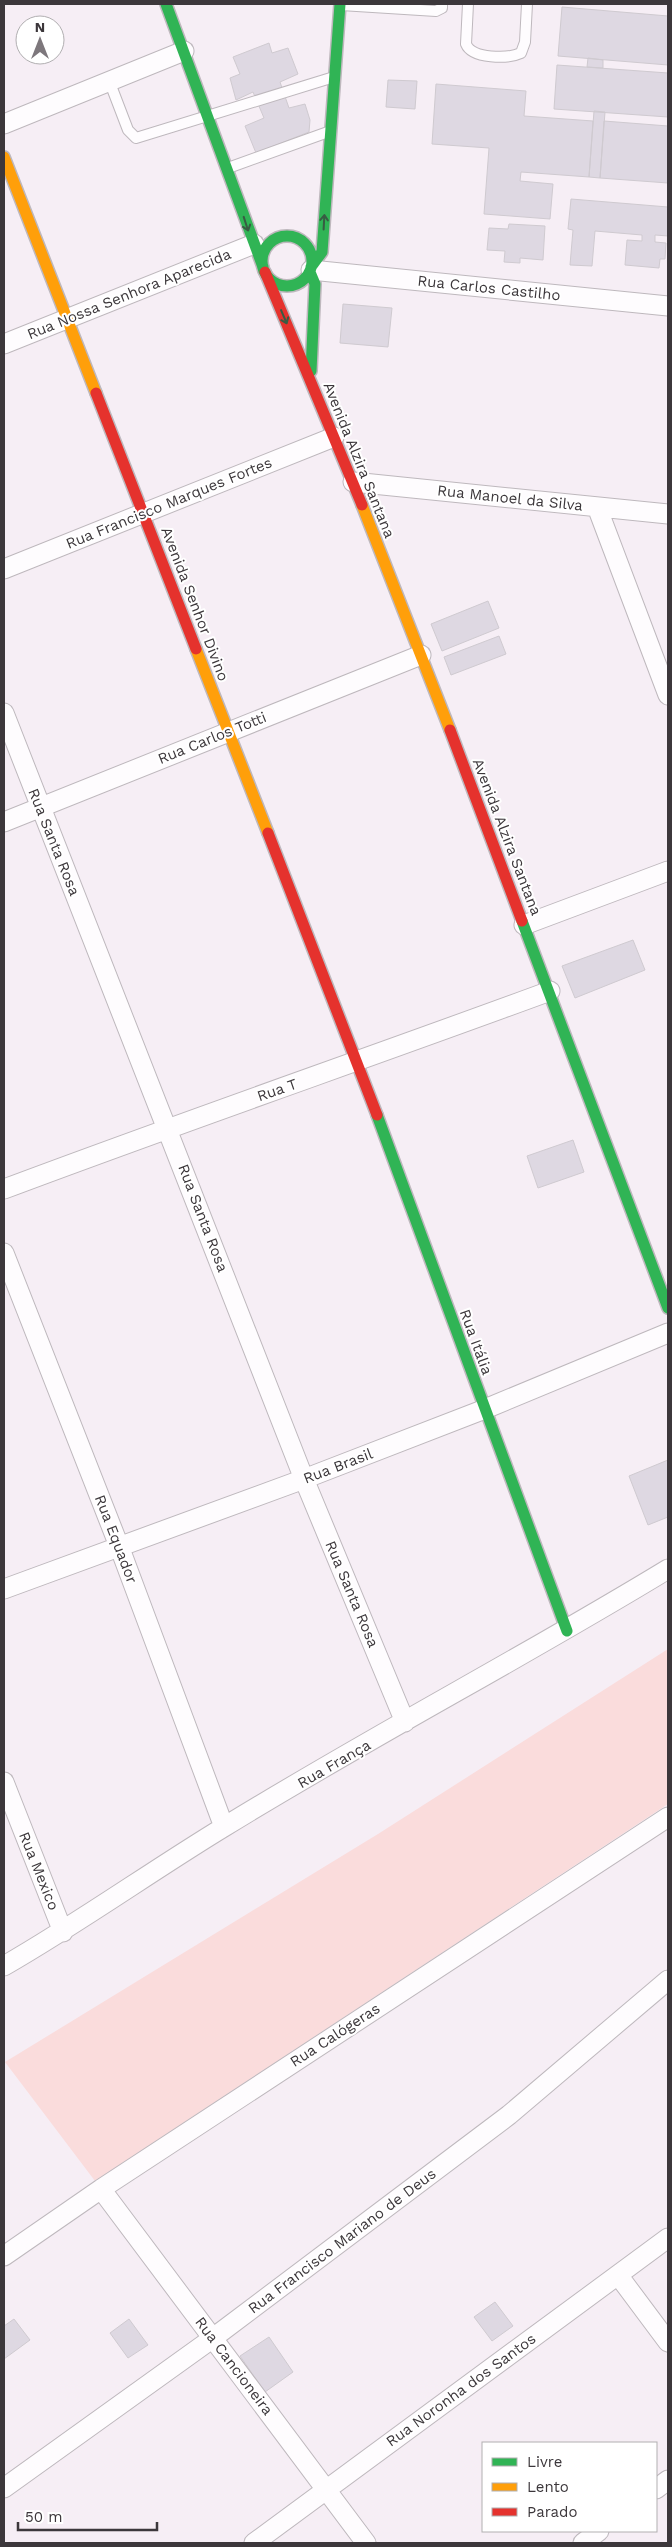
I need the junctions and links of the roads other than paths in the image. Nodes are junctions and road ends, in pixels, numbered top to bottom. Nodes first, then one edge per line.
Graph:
1 (166, 4) edge
2 (340, 4) edge
3 (442, 4) edge
4 (468, 4) edge
5 (527, 4) edge
6 (184, 51) junction
7 (334, 76) junction
8 (110, 83) junction
9 (208, 117) junction
10 (4, 124) edge
11 (331, 131) junction
12 (4, 157) edge
13 (228, 168) junction
14 (327, 171) junction
15 (232, 180) junction
16 (254, 208) dead end
17 (311, 213) dead end
18 (270, 227) dead end
19 (300, 228) dead end
20 (284, 237) junction
21 (254, 244) junction
22 (311, 269) junction
23 (264, 270) junction
24 (668, 306) edge
25 (68, 320) junction
26 (4, 344) edge
27 (310, 379) junction
28 (334, 437) junction
29 (353, 482) junction
30 (597, 507) junction
31 (144, 513) junction
32 (668, 514) edge
33 (4, 569) edge
34 (421, 655) junction
35 (668, 696) edge
36 (4, 713) edge
37 (228, 732) junction
38 (40, 808) junction
39 (4, 822) edge
40 (668, 871) edge
41 (524, 925) junction
42 (550, 991) junction
43 (357, 1062) junction
44 (168, 1127) junction
45 (4, 1189) edge
46 (4, 1253) edge
47 (661, 1267) edge
48 (668, 1308) edge
49 (668, 1333) edge
50 (485, 1409) junction
51 (304, 1479) junction
52 (120, 1546) junction
53 (668, 1569) edge
54 (4, 1589) edge
55 (567, 1631) junction
56 (405, 1722) junction
57 (4, 1782) edge
58 (668, 1817) edge
59 (224, 1827) junction
60 (63, 1932) junction
61 (4, 1966) edge
62 (668, 1980) edge
63 (101, 2189) junction
64 (668, 2238) edge
65 (4, 2256) edge
66 (618, 2274) junction
67 (213, 2338) junction
68 (668, 2342) edge
69 (668, 2480) edge
70 (4, 2488) edge
71 (657, 2488) edge
72 (326, 2490) junction
73 (598, 2532) edge
74 (254, 2543) edge
75 (366, 2543) edge
76 (583, 2543) edge

1 - 6 street, Avenida Alzira Santana
2 - 3 lane
2 - 7 street
4 - 5 lane
6 - 8 street
6 - 9 street, Avenida Alzira Santana
7 - 9 lane
7 - 11 street
8 - 9 lane
8 - 10 street
9 - 13 street, Avenida Alzira Santana
11 - 13 lane
11 - 14 street
12 - 25 street, Avenida Senhor Divino
13 - 15 street, Avenida Alzira Santana
14 - 17 street
22 -> 14 street
15 - 16 street, Avenida Alzira Santana
15 -> 21 street, Avenida Alzira Santana
18 - 20 street
19 - 20 street
20 - 22 street
20 - 23 street
21 - 23 street, Avenida Alzira Santana
21 - 25 street, Rua Nossa Senhora Aparecida
22 - 23 street
22 - 24 street, Rua Carlos Castilho
22 - 27 street, Avenida Alzira Santana
23 -> 27 street, Avenida Alzira Santana
25 - 26 street, Rua Nossa Senhora Aparecida
25 - 31 street, Avenida Senhor Divino
27 - 28 street, Avenida Alzira Santana
28 - 29 street, Avenida Alzira Santana
28 - 31 street, Rua Francisco Marques Fortes
29 - 30 street, Rua Manoel da Silva
29 - 34 street, Avenida Alzira Santana
30 - 32 street, Rua Manoel da Silva
30 - 35 street
31 - 33 street, Rua Francisco Marques Fortes
31 - 37 street, Avenida Senhor Divino
34 - 37 street, Rua Carlos Totti
34 - 41 street, Avenida Alzira Santana
36 - 38 street, Rua Santa Rosa
37 - 38 street, Rua Carlos Totti
37 - 43 street, Avenida Senhor Divino
38 - 39 street, Rua Carlos Totti
38 - 44 street, Rua Santa Rosa
40 - 41 street
41 - 42 street, Avenida Alzira Santana
42 - 43 street, Rua T
42 - 47 street, Avenida Alzira Santana
43 - 44 street, Rua T
43 - 50 street, Rua Itália
44 - 45 street, Rua T
44 - 51 street, Rua Santa Rosa
46 - 52 street, Rua Equador
47 - 48 street, Avenida Alzira Santana
49 - 50 street, Rua Brasil
50 - 51 street, Rua Brasil
50 - 55 street, Rua Itália
51 - 52 street, Rua Brasil
51 - 56 street, Rua Santa Rosa
52 - 54 street, Rua Brasil
52 - 59 street, Rua Equador
53 - 55 street, Rua França
55 - 56 street, Rua França
56 - 59 street, Rua França
57 - 60 street, Rua Mexico
58 - 63 street, Rua Calógeras
59 - 60 street, Rua França
60 - 61 street, Rua França
62 - 67 street, Rua Francisco Mariano de Deus
63 - 65 street, Rua Calógeras
63 - 67 street, Rua Cancioneira
64 - 66 street, Rua Noronha dos Santos
66 - 68 street
66 - 72 street, Rua Noronha dos Santos
67 - 70 street, Rua Francisco Mariano de Deus
67 - 72 street, Rua Cancioneira
69 - 71 street
72 - 74 street, Rua Noronha dos Santos
72 - 75 street, Rua Cancioneira
73 - 76 street

